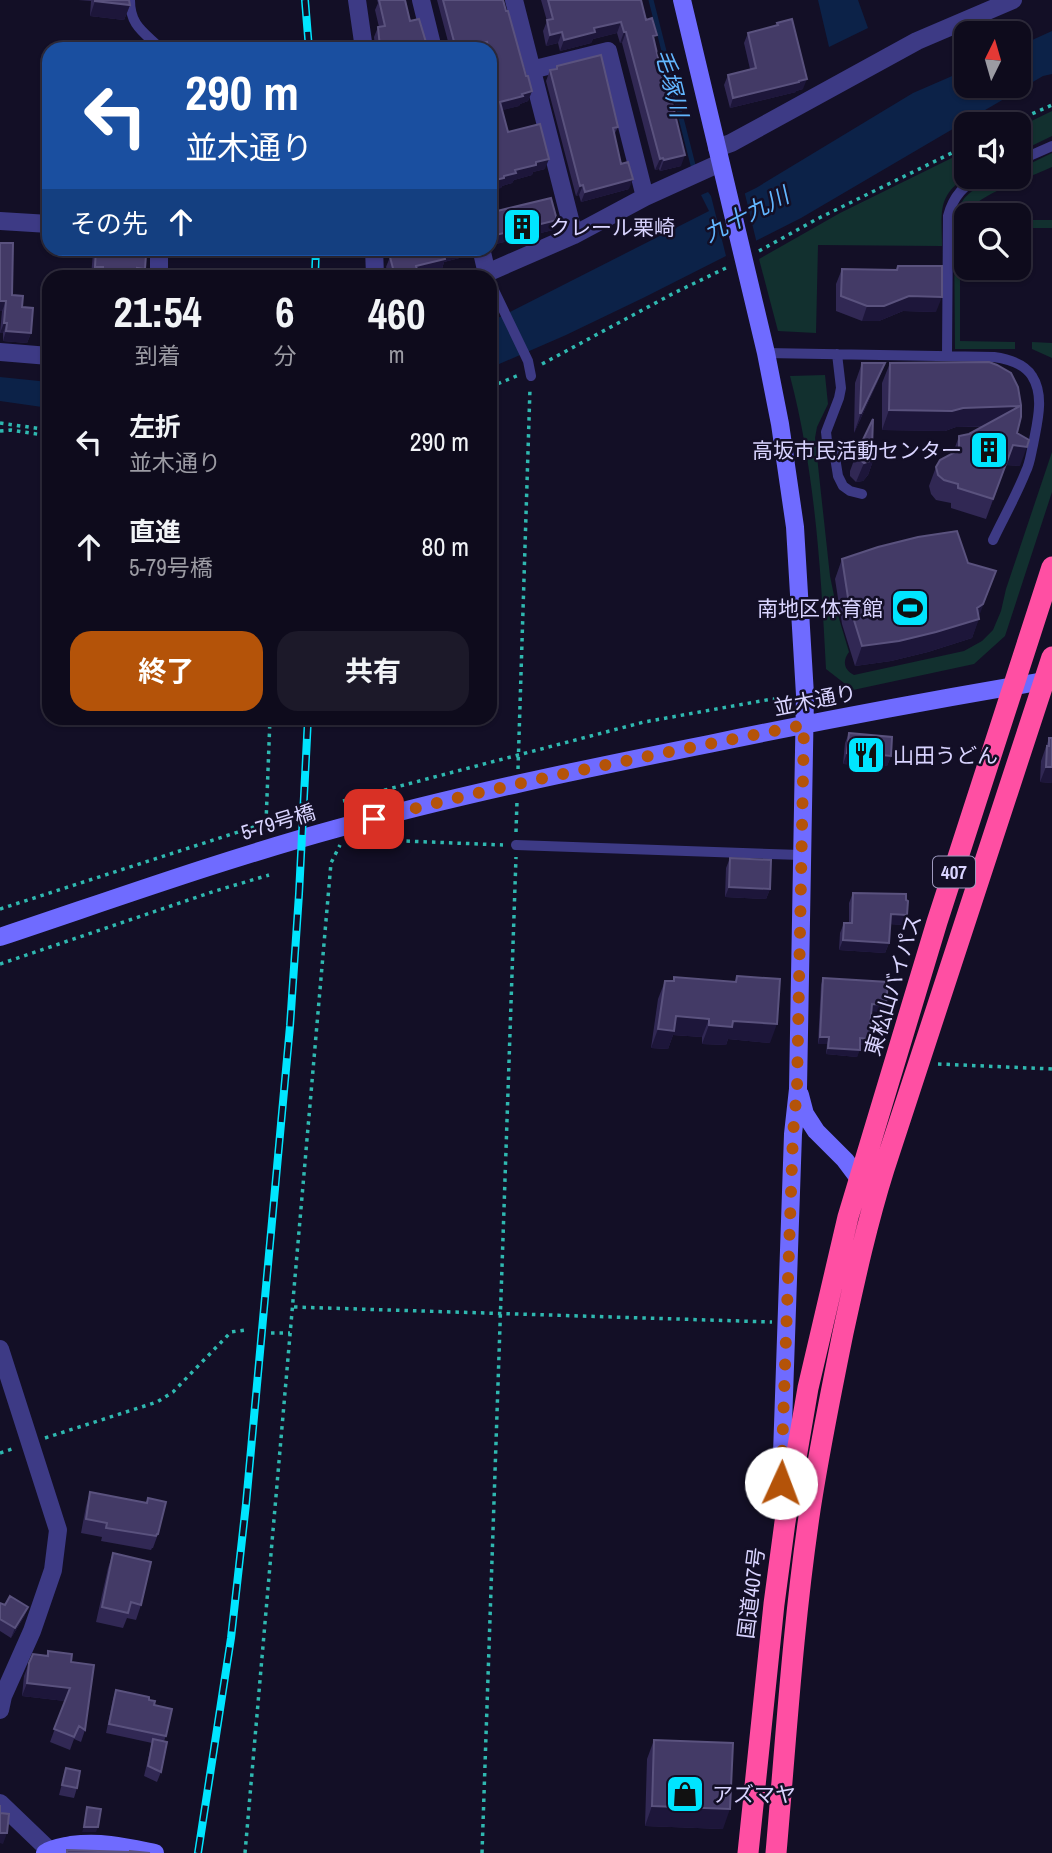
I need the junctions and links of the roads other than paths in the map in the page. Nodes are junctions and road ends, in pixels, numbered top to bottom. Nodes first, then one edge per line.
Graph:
1 (130, 0) edge
2 (357, 0) edge
3 (421, 0) edge
4 (514, 0) edge
5 (681, 0) edge
6 (1013, 0) edge
7 (983, 5) edge
8 (153, 42) edge
9 (363, 42) edge
10 (431, 42) edge
11 (531, 70) junction
12 (1052, 146) edge
13 (1031, 155) edge
14 (720, 163) junction
15 (961, 189) edge
16 (645, 197) junction
17 (0, 221) edge
18 (42, 224) edge
19 (574, 235) junction
20 (497, 275) edge
21 (497, 298) edge
22 (0, 352) edge
23 (766, 354) junction
24 (837, 354) junction
25 (42, 355) edge
26 (947, 356) junction
27 (525, 375) road end
28 (862, 494) dead end
29 (993, 540) dead end
30 (1052, 567) edge
31 (1052, 657) edge
32 (1048, 680) edge
33 (1014, 686) junction
34 (804, 725) junction
35 (595, 766) joint
36 (516, 845) road end
37 (801, 855) junction
38 (0, 937) edge
39 (797, 1088) junction
40 (859, 1178) junction
41 (874, 1200) junction
42 (0, 1349) edge
43 (785, 1522) junction
44 (0, 1710) edge
45 (0, 1803) edge
46 (47, 1852) edge
47 (155, 1853) edge
48 (748, 1853) edge
49 (776, 1853) edge

1 - 8 lane
2 - 9 street
3 - 10 street
4 - 11 street
5 - 14 street
6 - 7 street
7 - 14 street
11 - 16 street
11 - 19 street
12 - 13 lane
14 - 16 street
14 - 23 street
15 - 26 lane
16 - 19 street
17 - 18 street
19 - 20 street
21 - 27 lane
22 - 25 street
23 - 24 lane
23 - 34 street
24 - 26 lane
24 - 28 lane
26 - 29 lane
30 - 33 highway, 東松山バイパス / 407
31 - 32 highway, 407
32 - 33 street, 並木通り
32 - 41 highway, 407
33 - 34 street, 並木通り
33 - 40 highway, 東松山バイパス / 407
34 - 35 street, 並木通り
34 - 37 street
35 - 38 street, 5-79号橋
36 - 37 lane
37 - 39 street
39 - 40 street
39 - 43 street
40 - 41 street
40 - 43 highway, 国道407号 / 407
41 - 49 highway, 407
42 - 44 street
43 - 48 highway, 国道407号 / 407
45 - 46 street
46 - 47 street

